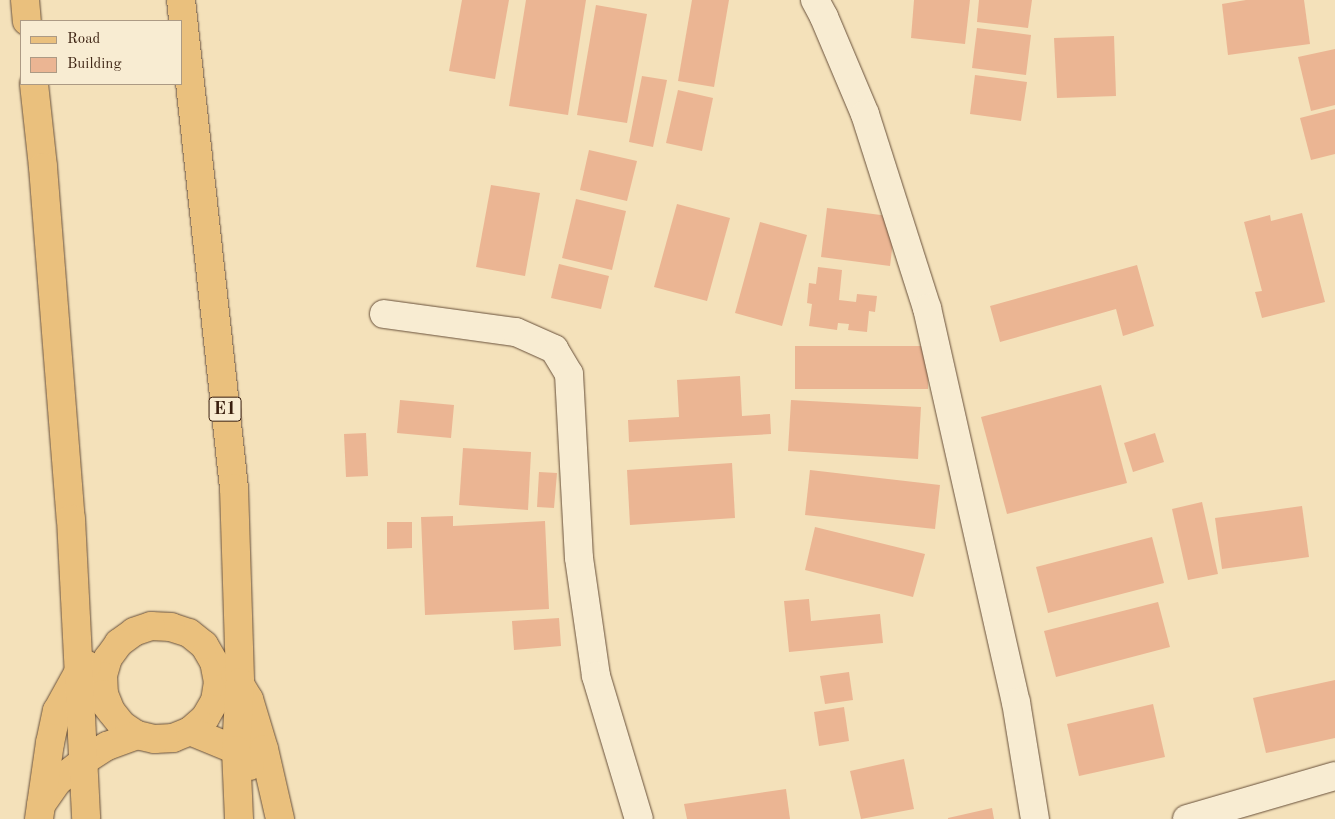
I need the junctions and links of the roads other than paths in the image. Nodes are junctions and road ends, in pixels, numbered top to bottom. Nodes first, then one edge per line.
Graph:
1 (25, 0) edge
2 (181, 0) edge
3 (827, 6) edge
4 (27, 20) edge
5 (34, 85) edge
6 (384, 314) dead end
7 (119, 643) junction
8 (204, 645) junction
9 (79, 671) junction
10 (240, 682) junction
11 (215, 702) junction
12 (110, 711) junction
13 (190, 731) junction
14 (137, 735) junction
15 (236, 750) junction
16 (82, 762) junction
17 (1335, 776) edge
18 (40, 812) edge
19 (86, 819) edge
20 (239, 819) edge
21 (279, 819) edge
22 (639, 819) edge
23 (1035, 819) edge
24 (1187, 819) edge

1 - 4 main road
2 - 10 main road, E1
3 - 23 street
5 - 9 main road
6 - 22 street
7 - 8 main road
7 - 9 main road
7 - 12 main road
8 - 10 main road
8 - 11 main road
9 - 12 main road
9 - 16 main road
9 - 18 main road
10 - 11 main road
10 - 15 main road, E1
10 - 21 main road
11 - 13 main road
12 - 14 main road
13 - 14 main road
13 - 15 main road
14 - 16 main road
15 - 20 main road, E1
15 - 21 main road
16 - 18 main road
16 - 19 main road
17 - 24 street

